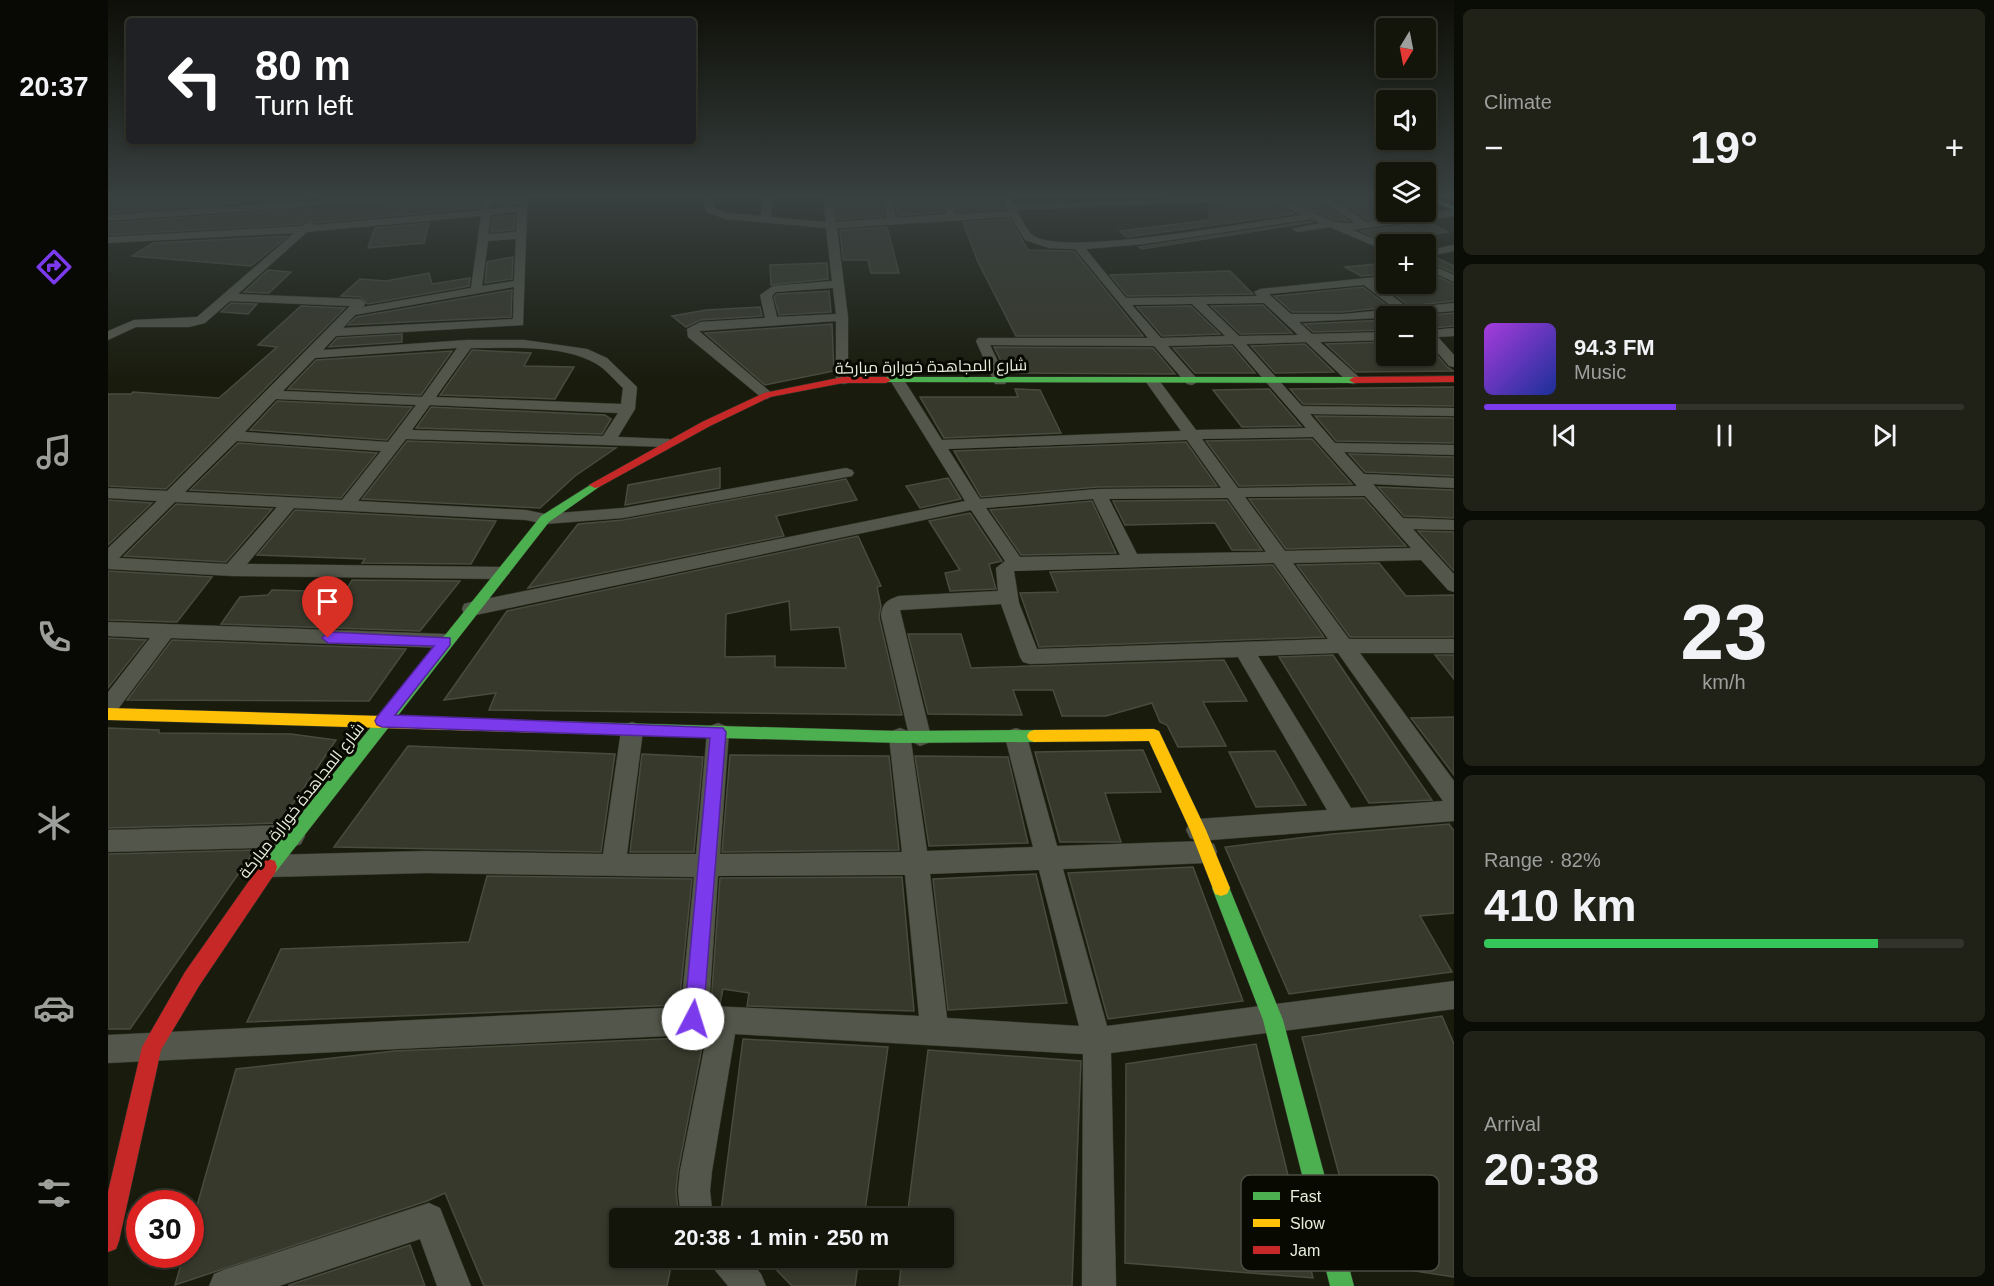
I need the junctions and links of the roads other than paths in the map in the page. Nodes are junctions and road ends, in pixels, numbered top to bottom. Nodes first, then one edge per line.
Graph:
1 (273, 258) edge
2 (480, 258) edge
3 (522, 258) edge
4 (835, 258) edge
5 (1088, 258) edge
6 (1436, 270) edge
7 (1451, 276) edge
8 (1376, 280) edge
9 (1366, 281) junction
10 (520, 283) junction
11 (838, 284) junction
12 (476, 291) junction
13 (229, 297) junction
14 (1267, 299) junction
15 (1196, 301) junction
16 (1123, 302) junction
17 (1399, 306) edge
18 (1454, 307) edge
19 (1436, 310) edge
20 (348, 313) junction
21 (1376, 316) edge
22 (842, 317) junction
23 (1289, 318) junction
24 (772, 321) junction
25 (333, 332) junction
26 (1454, 332) edge
27 (1436, 333) edge
28 (108, 336) edge
29 (1376, 336) edge
30 (1312, 338) junction
31 (1236, 340) junction
32 (1160, 342) junction
33 (467, 344) junction
34 (1436, 344) edge
35 (314, 354) junction
36 (1454, 363) edge
37 (1454, 379) edge
38 (897, 380) junction
39 (1354, 380) junction
40 (843, 381) junction
41 (1000, 381) junction
42 (1192, 381) junction
43 (1272, 381) junction
44 (1153, 382) junction
45 (273, 395) junction
46 (767, 396) junction
47 (426, 402) junction
48 (627, 409) junction
49 (1297, 410) junction
50 (1454, 411) edge
51 (1317, 432) junction
52 (1191, 435) junction
53 (233, 436) junction
54 (608, 440) junction
55 (398, 441) junction
56 (669, 443) junction
57 (938, 445) junction
58 (1330, 447) junction
59 (1454, 450) edge
60 (846, 473) dead end
61 (1454, 483) edge
62 (1364, 485) junction
63 (1234, 492) junction
64 (108, 493) edge
65 (1098, 494) junction
66 (169, 498) junction
67 (289, 503) junction
68 (975, 504) junction
69 (345, 507) junction
70 (545, 519) junction
71 (1397, 523) junction
72 (1454, 525) edge
73 (1425, 554) junction
74 (1280, 557) junction
75 (108, 558) edge
76 (1132, 561) junction
77 (108, 563) edge
78 (1015, 563) junction
79 (232, 570) junction
80 (501, 573) junction
81 (1454, 586) edge
82 (1007, 597) junction
83 (471, 609) junction
84 (108, 629) edge
85 (165, 632) junction
86 (445, 641) junction
87 (1342, 646) junction
88 (1454, 646) edge
89 (1245, 651) junction
90 (108, 707) edge
91 (108, 714) edge
92 (382, 721) junction
93 (632, 731) junction
94 (718, 732) junction
95 (910, 737) junction
96 (1016, 737) junction
97 (1454, 800) edge
98 (1454, 811) edge
99 (1344, 818) junction
100 (293, 836) junction
101 (108, 841) edge
102 (1202, 841) junction
103 (1050, 858) junction
104 (916, 863) junction
105 (270, 866) junction
106 (613, 866) junction
107 (705, 866) junction
108 (1454, 996) edge
109 (693, 1019) junction
110 (724, 1019) junction
111 (1273, 1020) junction
112 (934, 1030) junction
113 (1097, 1041) junction
114 (152, 1047) junction
115 (108, 1049) edge
116 (1313, 1175) edge
117 (695, 1208) edge
118 (108, 1241) edge
119 (1338, 1271) edge
120 (226, 1286) edge
121 (454, 1286) edge
122 (1099, 1286) edge
123 (1342, 1286) edge

1 - 13 street
2 - 12 street
3 - 10 street
4 - 11 street
5 - 16 street
6 - 7 street
8 - 9 street
9 - 14 street
9 - 17 street
10 - 12 street
10 - 25 street
11 - 22 street
11 - 24 street
12 - 20 street
13 - 20 street
13 - 28 street
14 - 15 street
14 - 23 street
15 - 16 street
15 - 31 street
16 - 32 street
18 - 19 street
20 - 25 street
21 - 23 street
22 - 24 street
22 - 40 street
23 - 30 street
24 - 46 street
25 - 35 street
26 - 27 street
29 - 30 street
30 - 31 street
30 - 39 street
31 - 32 street
31 - 43 street
32 - 41 street
32 - 42 street
33 - 35 street
33 - 47 street
33 - 48 street
34 - 36 street
35 - 45 street
37 - 39 street, شارع المجاهدة خورارة مباركة
38 - 40 street, شارع المجاهدة خورارة مباركة
38 - 41 street, شارع المجاهدة خورارة مباركة
38 - 57 street
39 - 43 street, شارع المجاهدة خورارة مباركة
40 - 46 street, شارع المجاهدة خورارة مباركة
41 - 44 street, شارع المجاهدة خورارة مباركة
42 - 43 street, شارع المجاهدة خورارة مباركة
42 - 44 street, شارع المجاهدة خورارة مباركة
43 - 49 street
44 - 52 street
45 - 47 street
45 - 53 street
46 - 56 street, شارع المجاهدة خورارة مباركة
47 - 48 street
47 - 55 street
48 - 54 street
49 - 50 street
49 - 51 street
51 - 52 street
51 - 58 street
52 - 57 street
52 - 63 street
53 - 55 street
53 - 66 street
54 - 55 street
54 - 56 street
55 - 69 street
56 - 70 street, شارع المجاهدة خورارة مباركة
57 - 68 street
58 - 59 street
58 - 62 street
60 - 70 street
61 - 62 street
62 - 63 street
62 - 71 street
63 - 65 street
63 - 74 street
64 - 66 street
65 - 68 street
65 - 76 street
66 - 67 street
66 - 75 street
67 - 69 street
67 - 79 street
68 - 78 street
68 - 83 street
69 - 70 street
70 - 80 street, شارع المجاهدة خورارة مباركة
71 - 72 street
71 - 73 street
73 - 74 street
73 - 81 street
74 - 76 street
74 - 87 street
76 - 78 street
77 - 79 street
78 - 82 street
79 - 80 street
80 - 83 street, شارع المجاهدة خورارة مباركة
82 - 89 street
82 - 95 street
83 - 86 street, شارع المجاهدة خورارة مباركة
84 - 85 street
85 - 86 street
85 - 90 street
86 - 92 street, شارع المجاهدة خورارة مباركة
87 - 88 street
87 - 89 street
87 - 97 street
89 - 99 street
91 - 92 street
92 - 93 street
92 - 100 street, شارع المجاهدة خورارة مباركة
93 - 94 street
93 - 106 street
94 - 95 street
94 - 107 street
95 - 96 street
95 - 104 street
96 - 102 street
96 - 103 street
98 - 99 street
99 - 102 street
100 - 101 street
100 - 105 street, شارع المجاهدة خورارة مباركة
102 - 103 street
102 - 111 street
103 - 104 street
103 - 113 street
104 - 107 street
104 - 112 street
105 - 106 street
105 - 114 street, شارع المجاهدة خورارة مباركة
106 - 107 street
107 - 109 street
108 - 111 street
109 - 110 street
109 - 114 street
110 - 112 street
110 - 117 street
111 - 113 street
111 - 116 street
112 - 113 street
113 - 122 street
114 - 115 street
114 - 118 street, شارع المجاهدة خورارة مباركة
119 - 123 street
120 - 121 street

